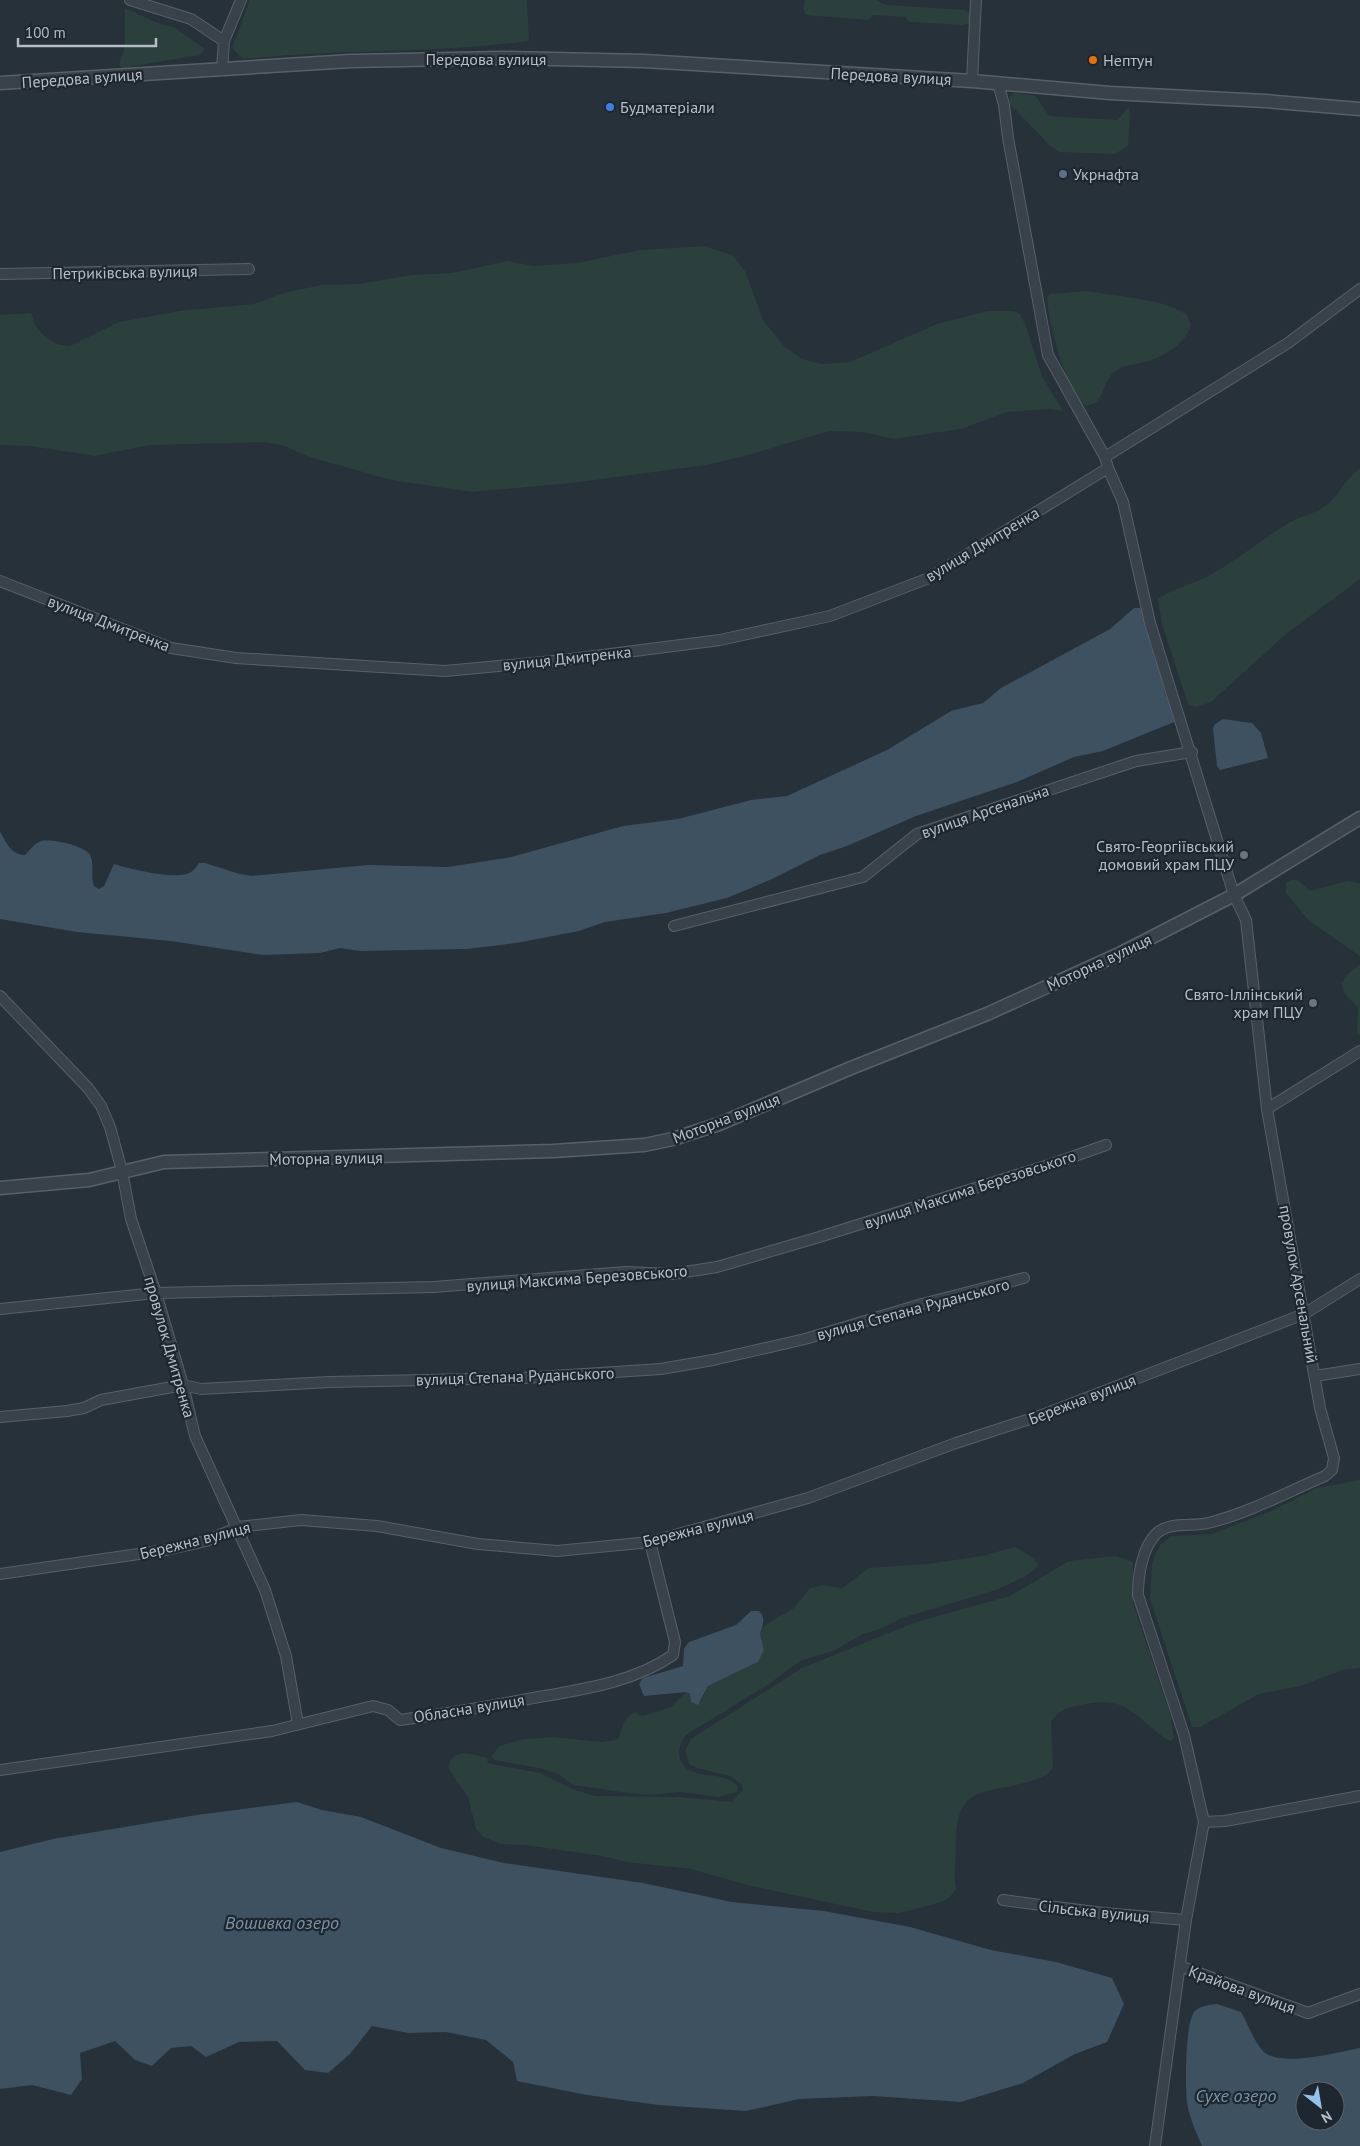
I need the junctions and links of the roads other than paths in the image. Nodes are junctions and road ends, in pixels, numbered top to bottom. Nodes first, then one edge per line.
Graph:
1 (130, 0) edge
2 (241, 0) edge
3 (976, 0) edge
4 (224, 41) junction
5 (222, 69) junction
6 (972, 81) junction
7 (0, 83) edge
8 (998, 83) junction
9 (1360, 108) edge
10 (249, 269) dead end
11 (0, 274) edge
12 (1360, 289) edge
13 (1106, 457) junction
14 (1108, 468) junction
15 (0, 581) edge
16 (1192, 752) junction
17 (1360, 818) edge
18 (1234, 895) junction
19 (674, 926) dead end
20 (0, 996) edge
21 (1360, 1051) edge
22 (1267, 1110) junction
23 (1106, 1145) dead end
24 (122, 1170) junction
25 (0, 1188) edge
26 (1024, 1278) dead end
27 (1360, 1279) edge
28 (156, 1293) junction
29 (0, 1308) edge
30 (1304, 1314) junction
31 (1360, 1369) edge
32 (1315, 1376) junction
33 (183, 1385) junction
34 (0, 1417) edge
35 (238, 1527) junction
36 (650, 1542) junction
37 (0, 1574) edge
38 (298, 1724) junction
39 (0, 1770) edge
40 (1360, 1796) edge
41 (1204, 1822) junction
42 (1003, 1900) dead end
43 (1186, 1920) junction
44 (1180, 1966) junction
45 (1360, 1994) edge
46 (1155, 2146) edge

1 - 4 street
2 - 4 street
3 - 6 street, Передова вулиця
4 - 5 street
5 - 6 street, Передова вулиця
5 - 7 street, Передова вулиця
6 - 8 street, Передова вулиця
8 - 9 street, Передова вулиця
8 - 13 street, провулок Арсенальний
10 - 11 street, Петриківська вулиця
12 - 13 street
13 - 14 street, провулок Арсенальний
14 - 15 street, вулиця Дмитренка
14 - 16 street, провулок Арсенальний
16 - 18 street, провулок Арсенальний
16 - 19 street, вулиця Арсенальна
17 - 18 street, Моторна вулиця
18 - 22 street, провулок Арсенальний
18 - 24 street, Моторна вулиця
20 - 24 street, провулок Дмитренка
21 - 22 street
22 - 30 street, провулок Арсенальний
23 - 28 street, вулиця Максима Березовського
24 - 25 street, Моторна вулиця
24 - 28 street, провулок Дмитренка
26 - 33 street, вулиця Степана Руданського
27 - 30 street, Бережна вулиця
28 - 29 street, вулиця Максима Березовського
28 - 33 street, провулок Дмитренка
30 - 32 street, провулок Арсенальний
30 - 36 street, Бережна вулиця
31 - 32 street
32 - 41 street, провулок Арсенальний
33 - 34 street, вулиця Степана Руданського
33 - 35 street, провулок Дмитренка
35 - 36 street, Бережна вулиця
35 - 37 street, Бережна вулиця
35 - 38 street, провулок Дмитренка
36 - 38 street, Обласна вулиця
38 - 39 street, Обласна вулиця
40 - 41 street
41 - 43 street
42 - 43 street, Сільська вулиця
43 - 44 street
44 - 45 street, Крайова вулиця
44 - 46 street

